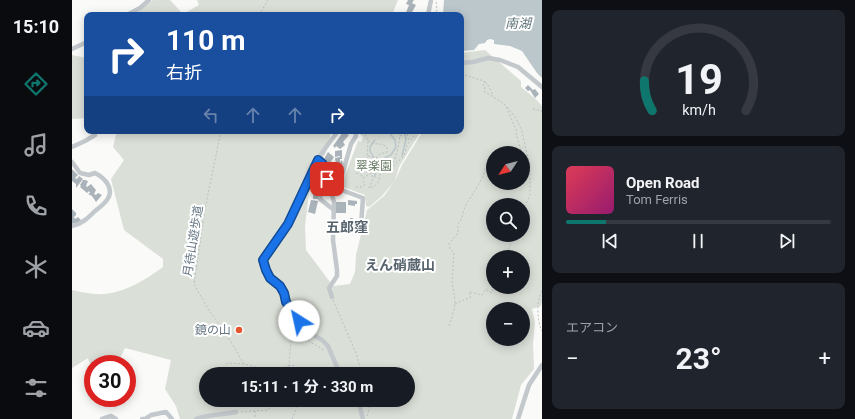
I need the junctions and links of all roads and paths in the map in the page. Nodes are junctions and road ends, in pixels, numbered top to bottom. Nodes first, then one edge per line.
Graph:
1 (149, 0) edge
2 (268, 0) edge
3 (431, 0) edge
4 (436, 0) edge
5 (133, 12) edge
6 (261, 12) edge
7 (429, 12) edge
8 (436, 12) edge
9 (84, 43) edge
10 (72, 48) edge
11 (464, 63) edge
12 (464, 75) edge
13 (484, 82) junction
14 (542, 88) edge
15 (494, 97) junction
16 (506, 106) junction
17 (533, 109) dead end
18 (542, 114) edge
19 (95, 134) dead end
20 (219, 134) edge
21 (336, 134) edge
22 (356, 134) edge
23 (364, 134) edge
24 (406, 134) joint
25 (415, 134) edge
26 (399, 136) joint
27 (368, 140) junction
28 (409, 141) junction
29 (520, 146) edge
30 (72, 147) edge
31 (368, 156) junction
32 (376, 158) junction
33 (318, 160) junction
34 (72, 162) edge
35 (366, 166) junction
36 (390, 166) junction
37 (486, 167) edge
38 (380, 169) junction
39 (357, 170) dead end
40 (360, 170) junction
41 (356, 173) dead end
42 (371, 173) junction
43 (360, 174) junction
44 (362, 178) junction
45 (365, 185) junction
46 (356, 187) dead end
47 (336, 188) junction
48 (369, 188) junction
49 (529, 198) edge
50 (333, 209) junction
51 (361, 225) dead end
52 (72, 226) edge
53 (486, 289) edge
54 (542, 291) edge
55 (332, 297) joint
56 (454, 305) junction
57 (449, 326) dead end
58 (542, 331) edge
59 (330, 352) junction
60 (226, 364) dead end
61 (244, 364) junction
62 (542, 364) edge
63 (289, 365) junction
64 (295, 367) edge
65 (337, 367) edge
66 (360, 367) edge
67 (270, 407) edge
68 (296, 407) edge
69 (361, 407) edge
70 (369, 407) edge
71 (255, 410) junction
72 (236, 412) joint
73 (102, 419) edge
74 (116, 419) edge
75 (142, 419) edge
76 (172, 419) edge
77 (196, 419) edge
78 (255, 419) edge
79 (292, 419) edge
80 (365, 419) edge
81 (518, 419) edge

1 - 5 street
2 - 6 path
3 - 7 street
4 - 8 path
9 - 10 street
11 - 14 street
12 - 13 path
13 - 15 path
13 - 15 path
15 - 16 path
16 - 29 path
16 - 49 path
17 - 18 path
19 - 30 street
20 - 61 path, 月待山遊歩道
21 - 33 street
22 - 47 street
23 - 27 path
24 - 26 path
24 - 28 path
25 - 28 path
26 - 36 path
27 - 31 path
27 - 32 path
28 - 36 path
31 - 32 path
31 - 35 path
32 - 38 path
33 - 50 street
33 - 59 street
34 - 52 street
35 - 40 path
35 - 42 path
36 - 38 path
37 - 56 path
38 - 48 path
39 - 40 path
40 - 43 path
41 - 43 path
42 - 44 path
42 - 48 path
43 - 44 path
44 - 45 path
45 - 46 path
45 - 48 path
47 - 50 street
47 - 51 street
50 - 55 street
53 - 56 path
54 - 58 path
55 - 66 path
56 - 57 path
59 - 63 path
59 - 65 street
60 - 61 path
61 - 63 path
62 - 81 street
63 - 64 path
67 - 71 path
68 - 79 path
69 - 80 street
70 - 80 path
71 - 72 path
71 - 78 path
72 - 77 street
73 - 74 street
75 - 76 street

